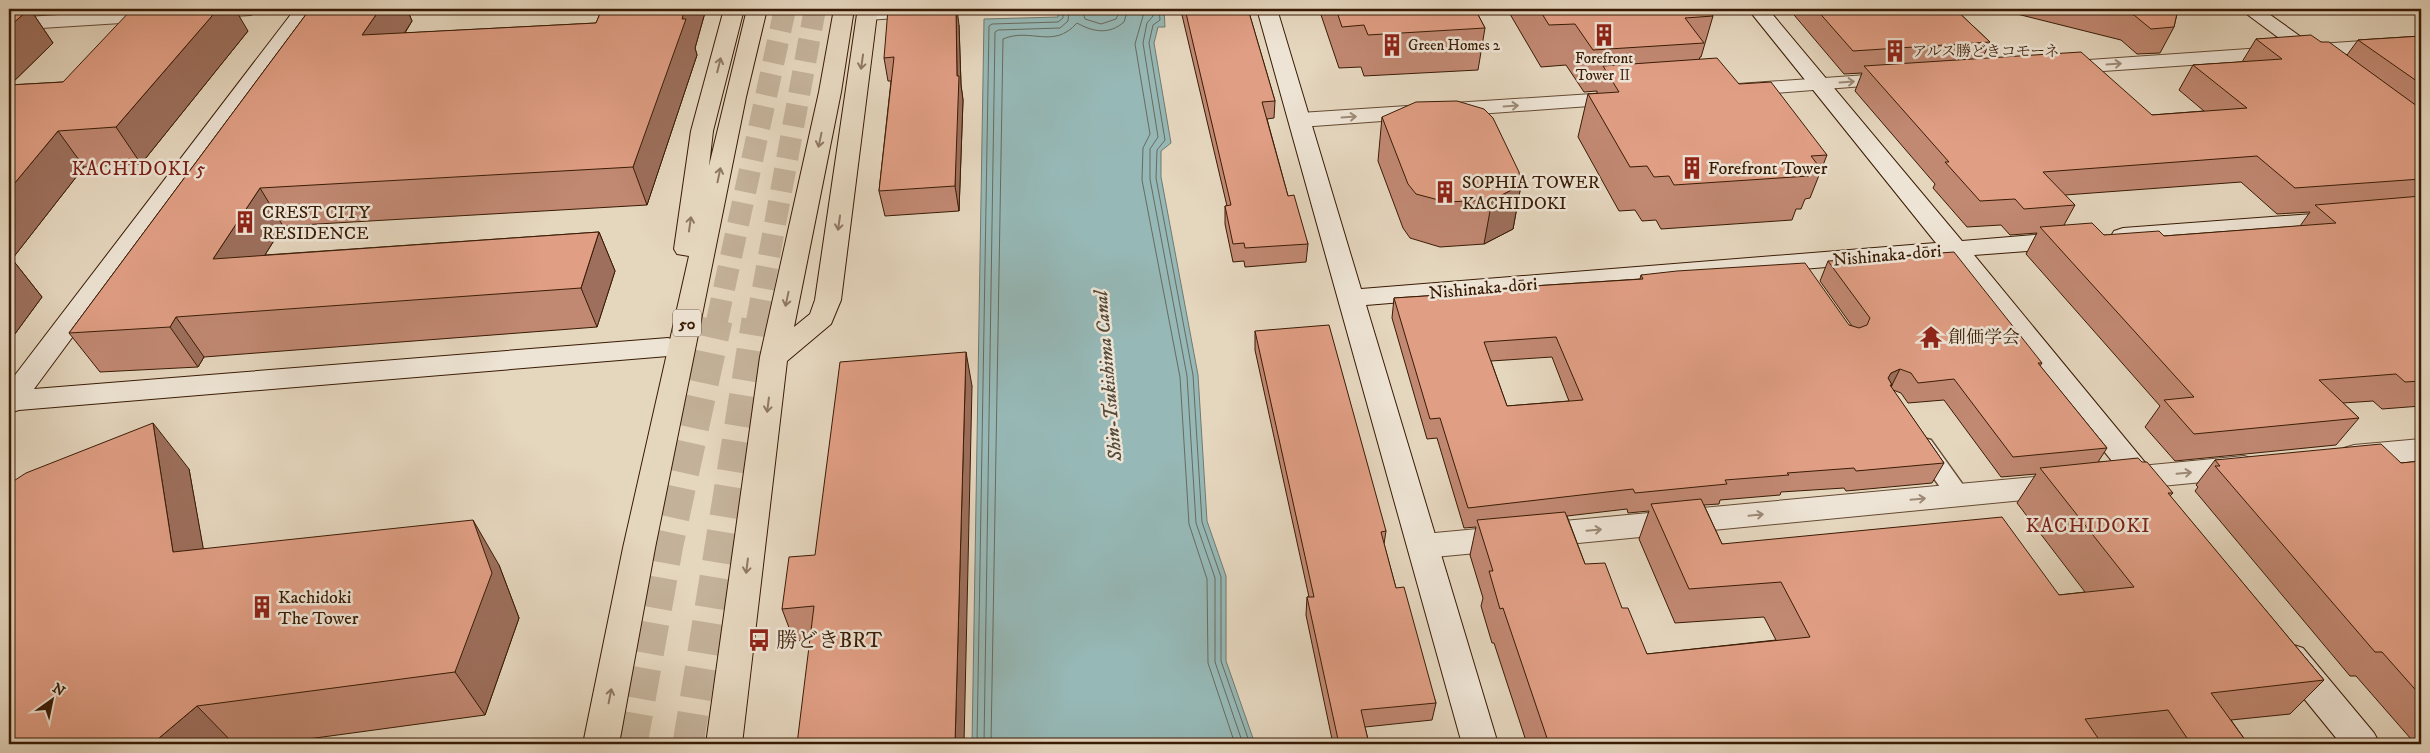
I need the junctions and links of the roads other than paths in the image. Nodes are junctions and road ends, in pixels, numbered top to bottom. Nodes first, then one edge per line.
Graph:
1 (250, 9) edge
2 (305, 9) edge
3 (734, 9) edge
4 (758, 9) edge
5 (942, 9) edge
6 (1267, 9) edge
7 (1758, 9) edge
8 (2250, 9) edge
9 (860, 10) edge
10 (9, 24) edge
11 (2421, 43) edge
12 (2308, 51) junction
13 (2040, 69) edge
14 (2334, 70) edge
15 (1916, 78) edge
16 (1820, 84) junction
17 (1722, 91) edge
18 (1643, 97) edge
19 (1300, 120) junction
20 (2362, 217) edge
21 (1956, 250) junction
22 (1352, 298) junction
23 (668, 347) junction
24 (774, 357) junction
25 (9, 401) edge
26 (1913, 431) edge
27 (2421, 450) edge
28 (2324, 459) edge
29 (2276, 464) edge
30 (2142, 477) junction
31 (1958, 495) junction
32 (2167, 507) edge
33 (1424, 546) junction
34 (639, 548) junction
35 (2274, 637) edge
36 (601, 744) edge
37 (724, 744) edge
38 (1480, 744) edge
39 (2362, 744) edge

1 - 10 street
2 - 25 street
23 -> 3 main road
34 -> 4 main road, 50
5 - 9 street
6 - 19 street
7 - 16 street
8 - 12 street
9 -> 24 main road
9 -> 24 main road
11 - 12 street
13 -> 12 street
12 - 14 street
16 -> 15 street
16 - 17 street
16 - 21 street
19 -> 18 street
19 - 22 street
20 - 21 street, Nishinaka-dōri
21 - 22 street, Nishinaka-dōri
21 - 30 street
22 - 33 street
23 - 25 street
23 - 34 main road
24 -> 37 main road
26 - 31 lane
27 - 28 street
30 -> 29 street
30 - 31 street
30 - 32 street
33 -> 31 street
33 - 38 street
36 -> 34 main road, 50
35 - 39 street

